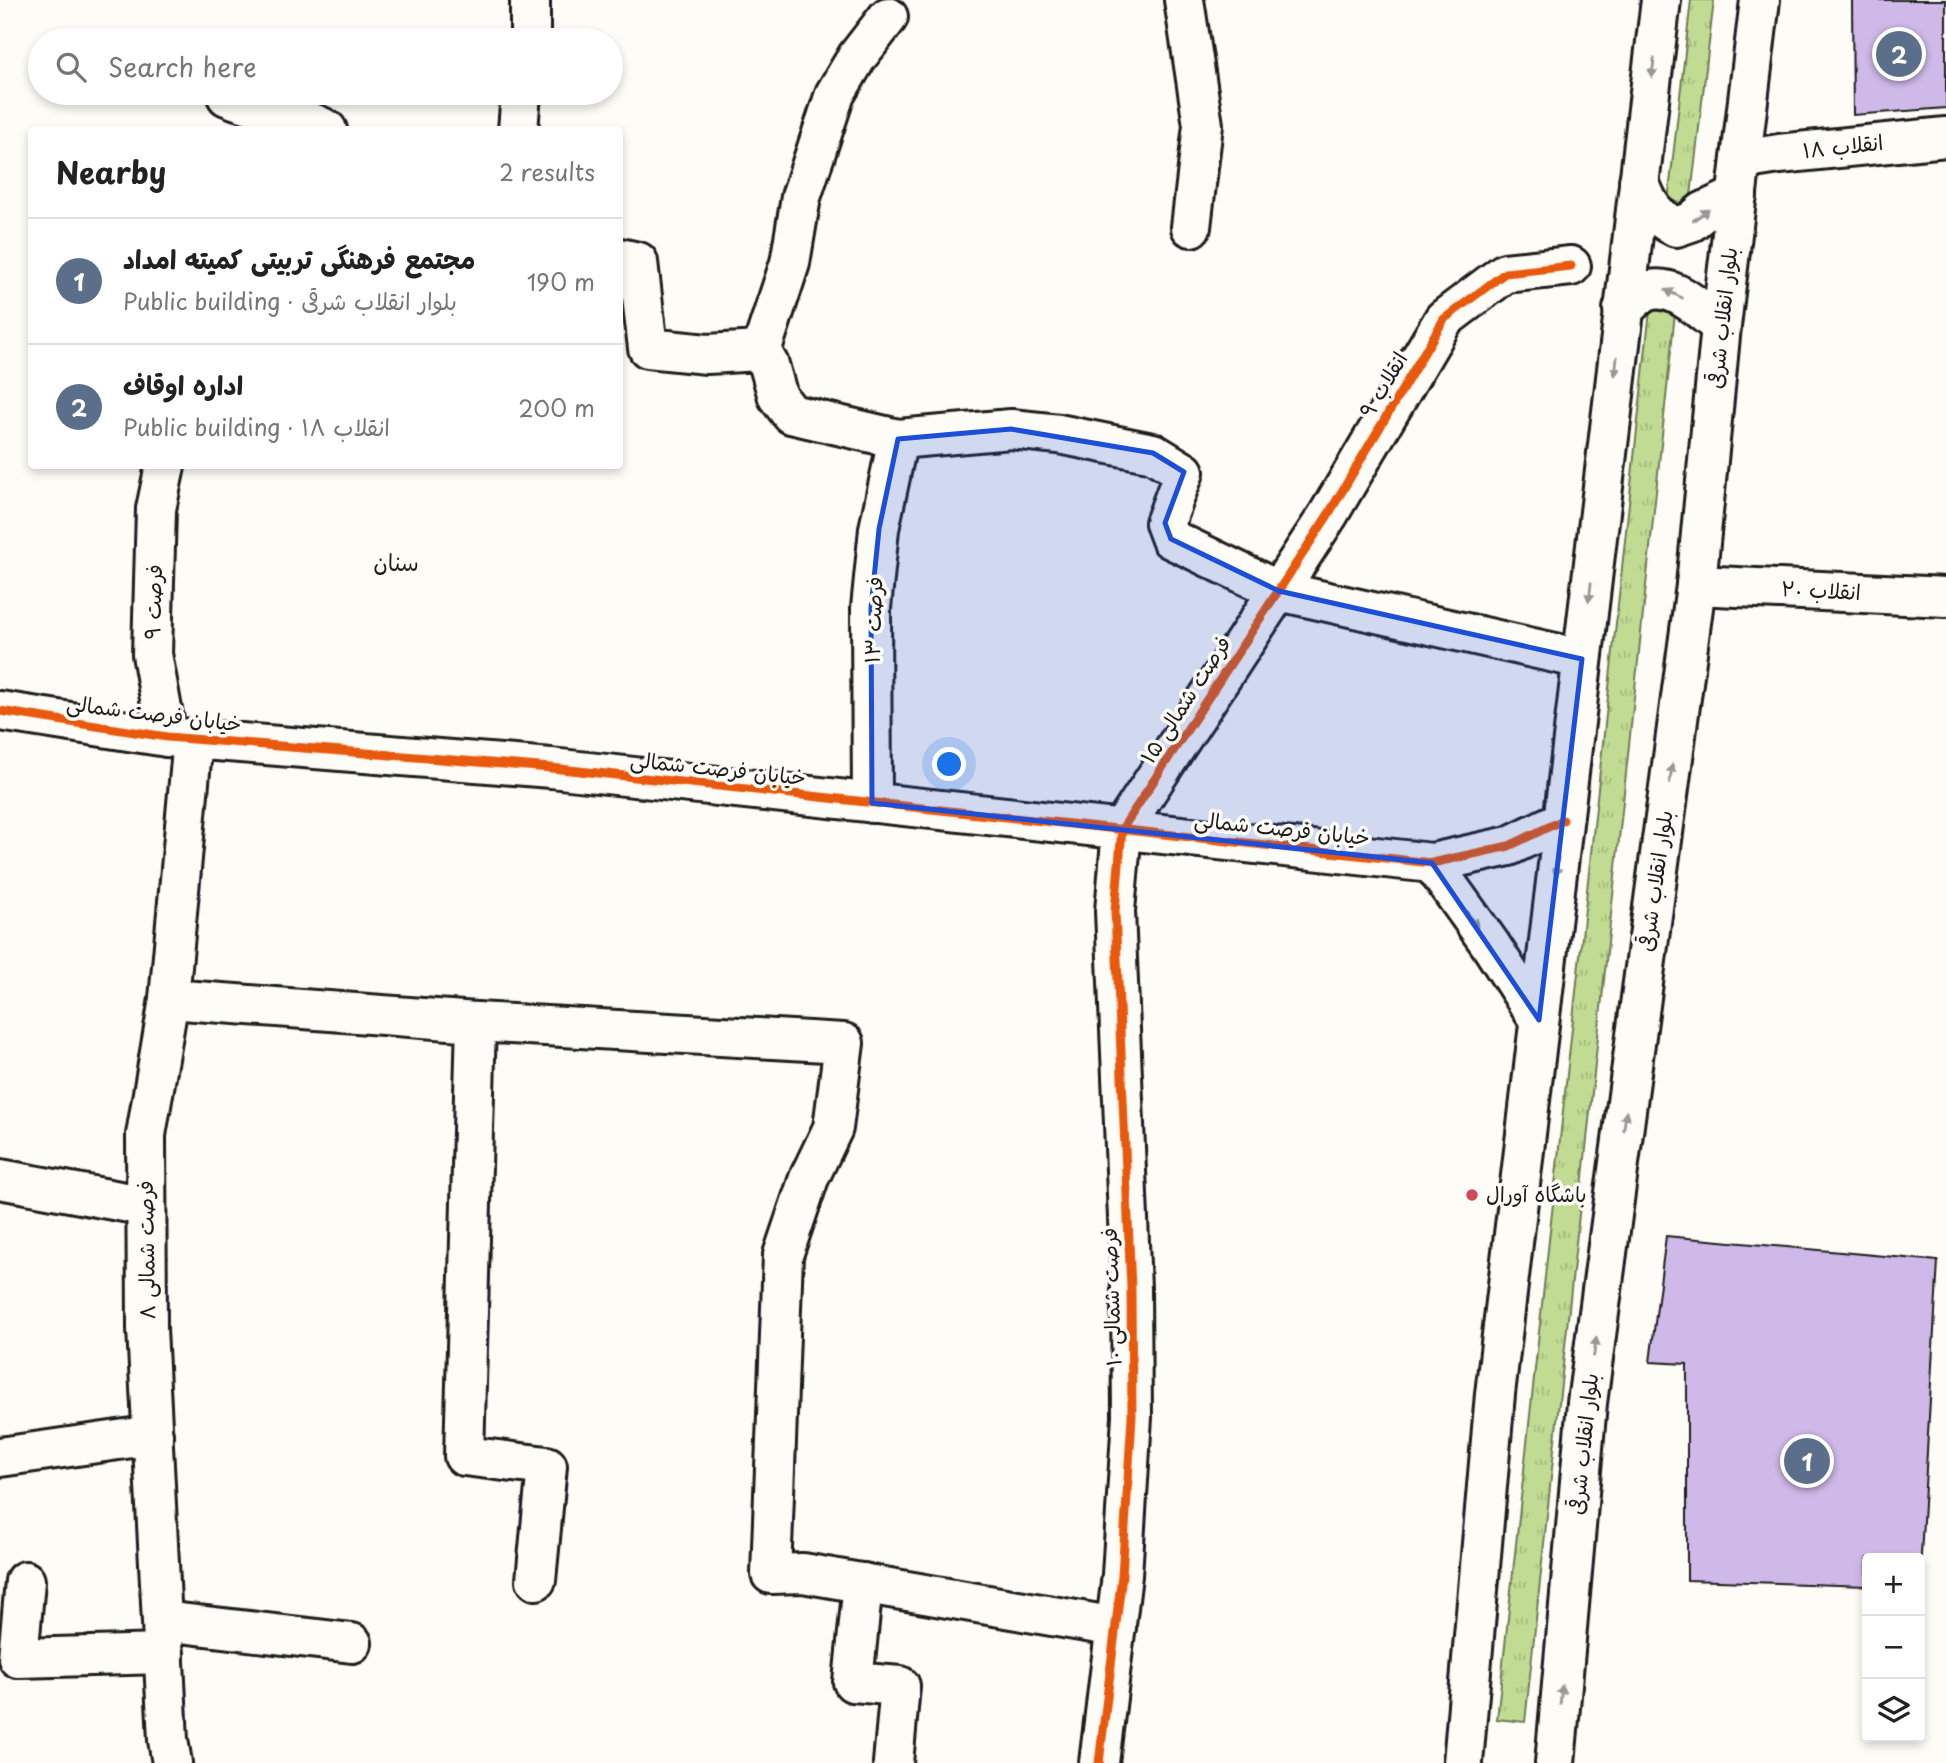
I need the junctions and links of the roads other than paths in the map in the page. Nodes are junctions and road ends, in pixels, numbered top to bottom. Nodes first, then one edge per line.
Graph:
1 (530, 0) edge
2 (1184, 0) edge
3 (1661, 0) edge
4 (1760, 0) edge
5 (888, 18) dead end
6 (530, 28) edge
7 (250, 105) edge
8 (521, 105) edge
9 (320, 126) edge
10 (518, 126) edge
11 (1946, 137) edge
12 (1739, 178) junction
13 (1639, 181) junction
14 (1191, 228) dead end
15 (623, 259) edge
16 (1571, 266) dead end
17 (1623, 309) junction
18 (1721, 327) junction
19 (761, 351) junction
20 (898, 439) junction
21 (164, 469) edge
22 (1696, 585) junction
23 (1279, 591) junction
24 (1946, 597) edge
25 (1582, 659) junction
26 (0, 711) edge
27 (180, 738) junction
28 (872, 803) junction
29 (1563, 820) junction
30 (1122, 830) junction
31 (1433, 863) junction
32 (169, 999) junction
33 (1539, 1020) junction
34 (476, 1022) junction
35 (0, 1180) edge
36 (146, 1206) junction
37 (153, 1435) junction
38 (0, 1457) edge
39 (536, 1580) dead end
40 (25, 1581) dead end
41 (863, 1583) junction
42 (1116, 1627) junction
43 (163, 1638) junction
44 (352, 1643) dead end
45 (172, 1763) edge
46 (894, 1763) edge
47 (1099, 1763) edge
48 (1463, 1763) edge
49 (1555, 1763) edge

1 - 6 street
2 - 14 street
3 -> 13 street
4 - 12 street, بلوار انقلاب شرقی
5 - 19 street
7 - 9 street
8 - 10 street
11 - 12 street, انقلاب ۱۸
13 -> 12 street, انقلاب ۱۸
12 - 18 street, بلوار انقلاب شرقی
13 - 17 street
15 - 19 street
16 - 23 street, انقلاب ۹
18 -> 17 street
17 -> 25 street
18 - 22 street, بلوار انقلاب شرقی
19 - 20 street
20 - 23 street
20 - 28 street, فرصت ۱۳
21 - 27 street, فرصت ۹
22 - 24 street, انقلاب ۲۰
49 -> 22 street, بلوار انقلاب شرقی
23 - 25 street
23 - 30 street, فرصت شمالی ۱۵
25 - 29 street
26 - 27 street, خیابان فرصت شمالی
27 - 28 street, خیابان فرصت شمالی
27 - 32 street, فرصت شمالی ۸
28 - 30 street, خیابان فرصت شمالی
29 - 31 street, خیابان فرصت شمالی
29 -> 33 street
30 - 31 street, خیابان فرصت شمالی
30 - 42 street, فرصت شمالی ۱۰
31 -> 33 street
32 - 34 street
32 - 36 street, فرصت شمالی ۸
33 - 48 street
34 - 39 street
34 - 41 street
35 - 36 street
36 - 37 street, فرصت شمالی ۸
37 - 38 street
37 - 43 street, فرصت شمالی ۸
40 - 43 street
41 - 42 street
41 - 46 street
42 - 47 street, فرصت شمالی ۱۰
43 - 44 street
43 - 45 street, فرصت شمالی ۸

